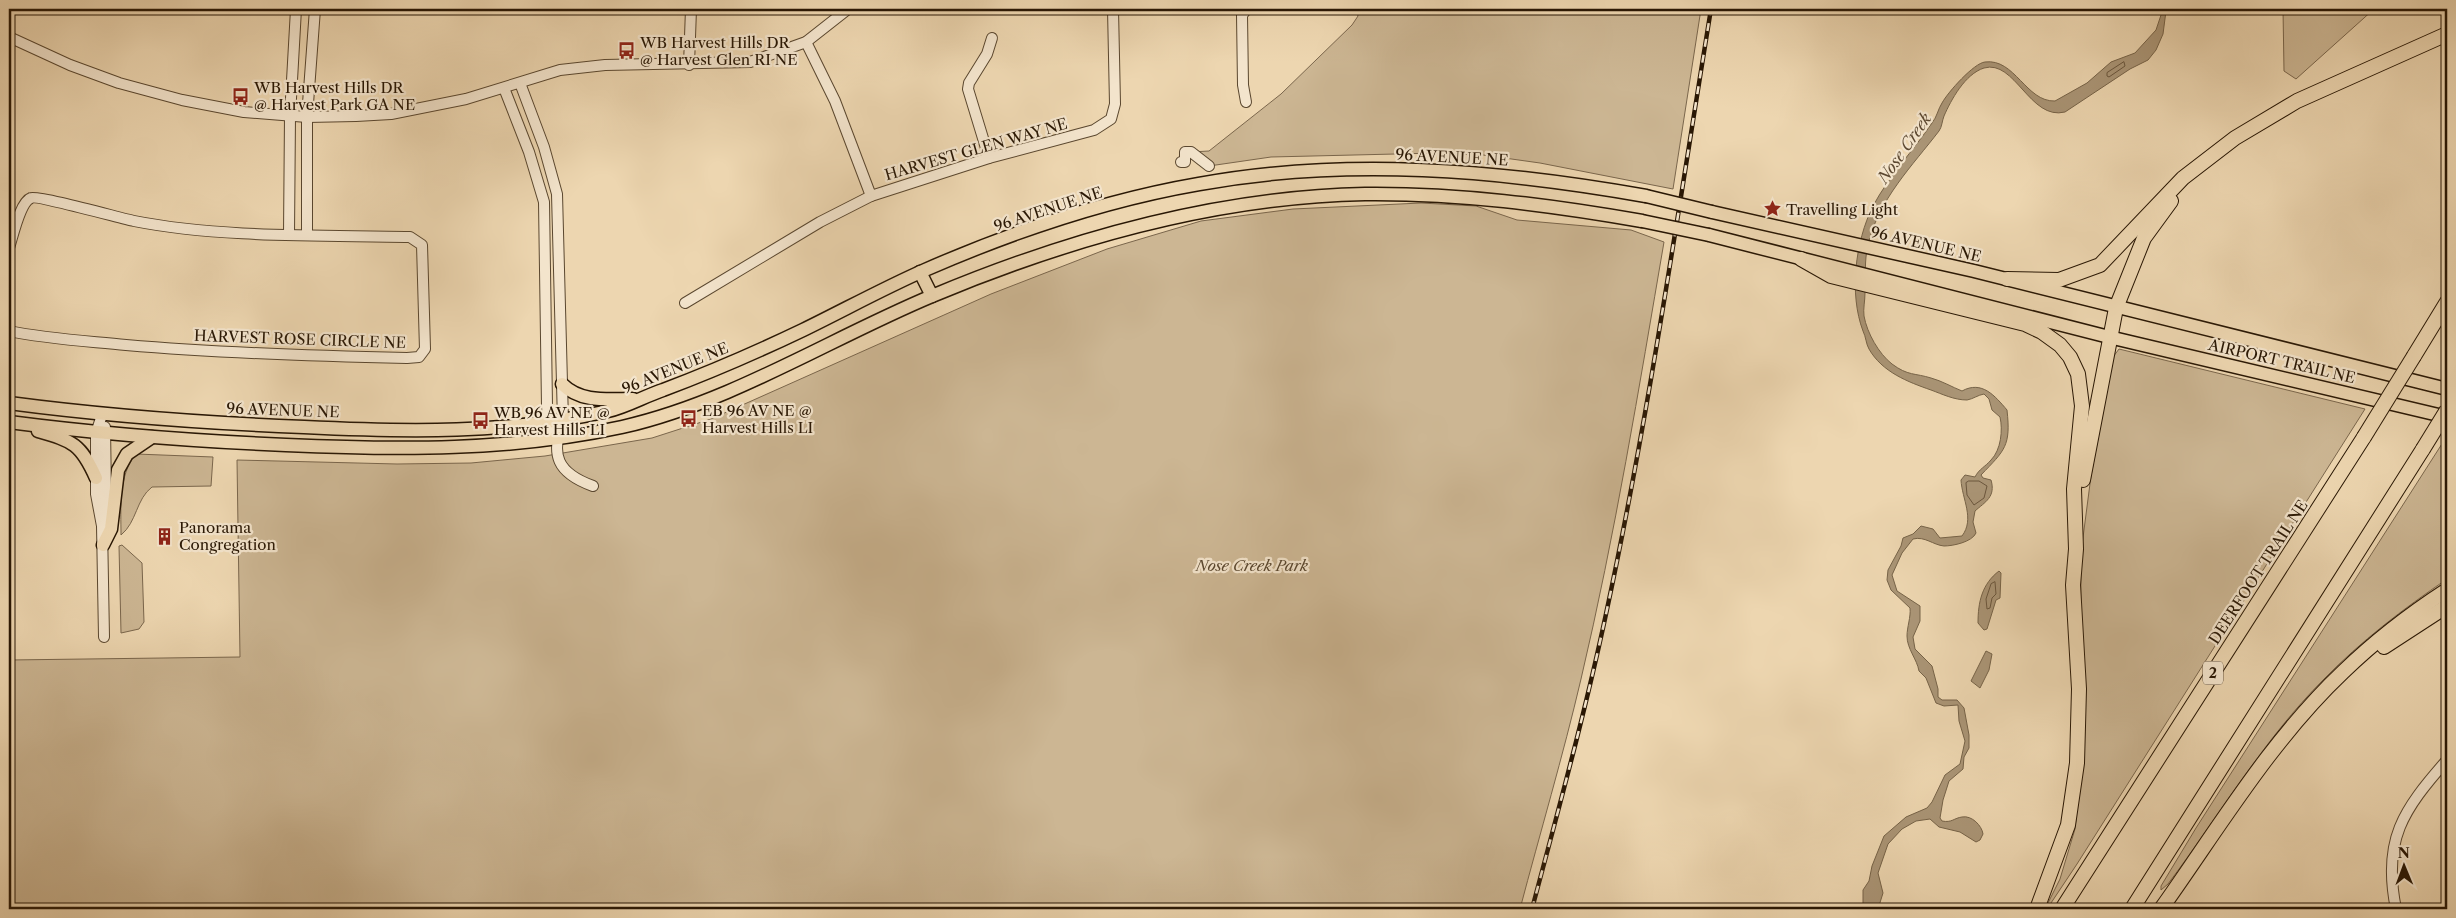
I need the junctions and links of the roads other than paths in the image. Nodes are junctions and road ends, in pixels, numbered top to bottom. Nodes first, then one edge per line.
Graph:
1 (296, 9) edge
2 (315, 9) edge
3 (692, 9) edge
4 (848, 9) edge
5 (1113, 9) edge
6 (1253, 9) edge
7 (2447, 34) edge
8 (9, 37) edge
9 (992, 38) dead end
10 (806, 42) junction
11 (688, 65) junction
12 (520, 83) junction
13 (504, 88) junction
14 (1246, 102) dead end
15 (290, 116) junction
16 (307, 117) junction
17 (2215, 152) junction
18 (990, 158) junction
19 (1181, 162) dead end
20 (1209, 166) dead end
21 (871, 196) junction
22 (289, 234) junction
23 (307, 235) junction
24 (9, 248) edge
25 (1801, 259) joint
26 (920, 272) junction
27 (2007, 279) junction
28 (1923, 294) junction
29 (932, 296) junction
30 (685, 302) dead end
31 (2447, 302) edge
32 (2116, 308) junction
33 (9, 331) edge
34 (2109, 337) junction
35 (562, 384) junction
36 (2447, 389) edge
37 (638, 399) junction
38 (9, 403) edge
39 (2447, 410) edge
40 (102, 415) junction
41 (2447, 417) edge
42 (563, 421) junction
43 (9, 422) edge
44 (548, 422) junction
45 (101, 433) junction
46 (152, 437) junction
47 (557, 438) junction
48 (96, 478) junction
49 (593, 486) dead end
50 (2076, 517) junction
51 (102, 526) junction
52 (103, 545) junction
53 (2447, 590) edge
54 (2447, 606) edge
55 (104, 636) dead end
56 (2302, 716) junction
57 (2447, 760) edge
58 (2037, 909) edge
59 (2062, 909) edge
60 (2132, 909) edge
61 (2161, 909) edge
62 (2396, 909) edge

1 - 15 street
2 - 16 street
3 - 11 street
4 - 10 street
5 - 18 street, HARVEST GLEN WAY NE
6 - 14 street
7 - 17 highway
8 - 15 street
9 - 18 street
10 - 11 street
10 - 21 street, HARVEST GLEN WAY NE
11 - 12 street
12 - 13 street
12 - 35 street
13 - 16 street
13 - 44 street
15 - 16 street
15 - 22 street
16 - 23 street
17 - 27 highway
17 - 32 highway
18 - 21 street, HARVEST GLEN WAY NE
19 - 20 street
21 - 30 street
22 - 23 street, HARVEST ROSE CIRCLE NE
22 - 24 street, HARVEST ROSE CIRCLE NE
23 - 33 street, HARVEST ROSE CIRCLE NE
25 - 28 highway
25 - 29 main road, bridge
26 - 27 main road, 96 AVENUE NE, bridge
26 - 29 main road
26 - 37 main road, 96 AVENUE NE
27 - 32 main road, 96 AVENUE NE
28 - 34 main road
28 - 50 highway
29 - 47 main road
31 - 59 highway, DEERFOOT TRAIL NE / 2, bridge
32 - 34 highway
32 - 36 main road, AIRPORT TRAIL NE
34 - 41 main road, AIRPORT TRAIL NE
34 - 50 highway
35 - 37 main road
35 - 42 street
37 - 42 main road, 96 AVENUE NE
38 - 40 main road, 96 AVENUE NE
39 - 60 highway, bridge
40 - 44 main road, 96 AVENUE NE
40 - 45 street
42 - 44 main road, 96 AVENUE NE
42 - 47 street
43 - 45 main road
43 - 48 main road
44 - 47 street
45 - 46 main road
45 - 48 street
45 - 51 street
46 - 47 main road
46 - 52 main road
47 - 49 street
48 - 51 street
50 - 58 highway
51 - 52 street
52 - 55 street
53 - 56 highway
54 - 56 highway
56 - 61 highway
57 - 62 street

